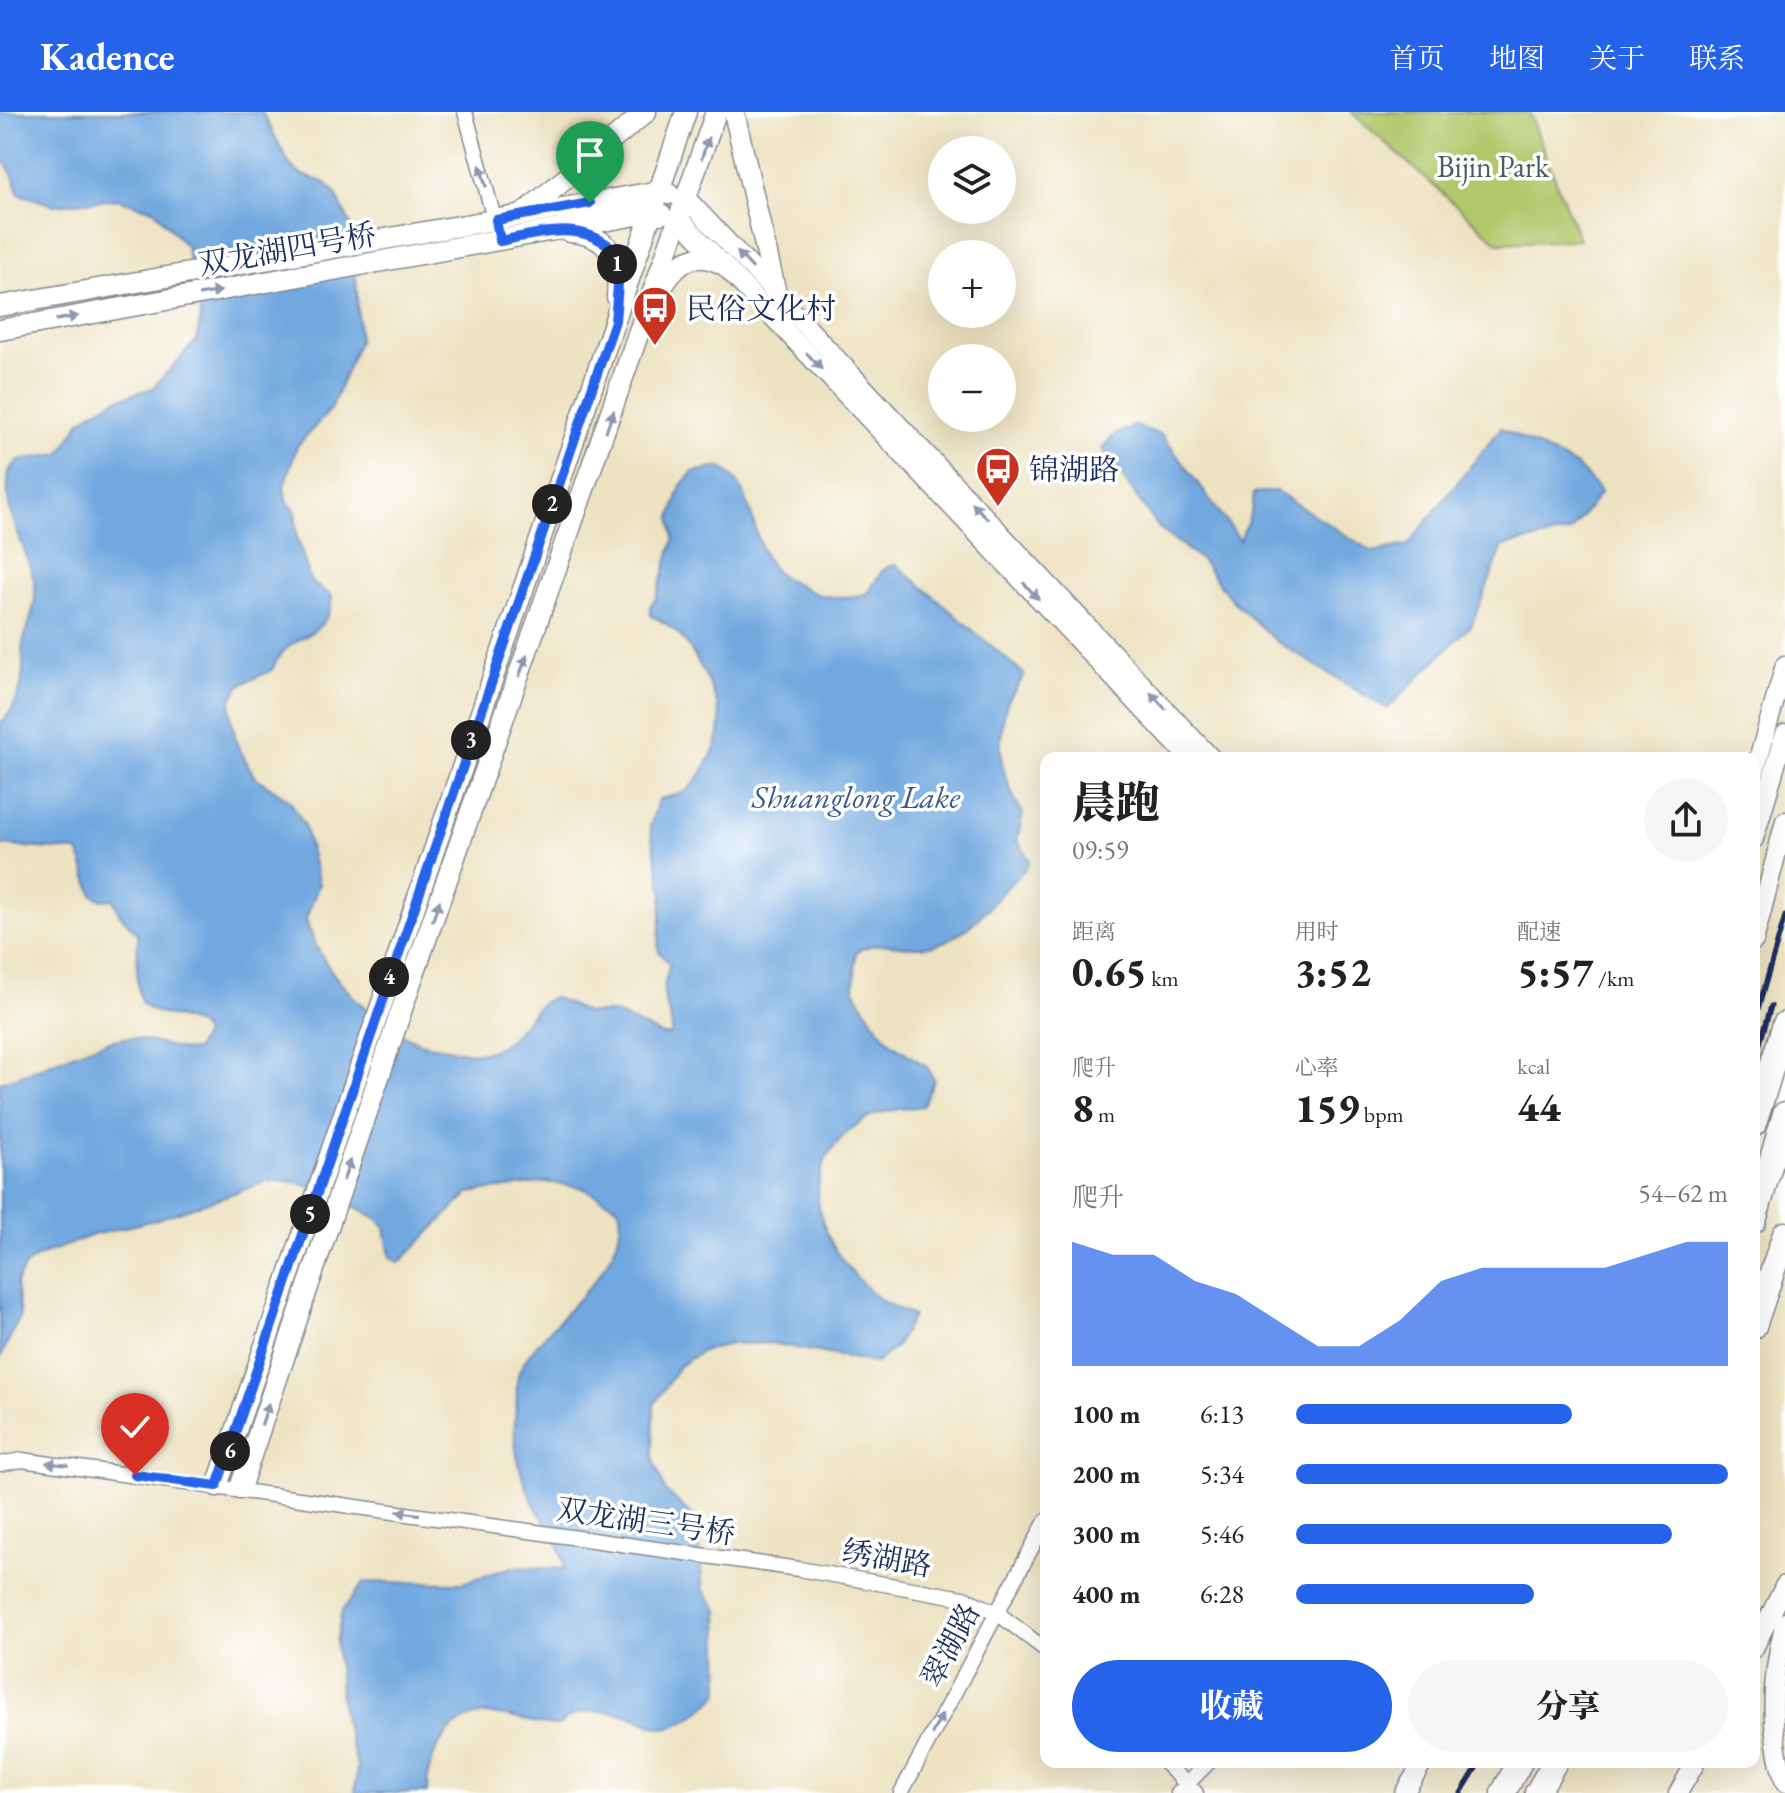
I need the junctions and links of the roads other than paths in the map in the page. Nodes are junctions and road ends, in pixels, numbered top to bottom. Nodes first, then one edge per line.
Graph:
1 (465, 112) edge
2 (646, 112) edge
3 (686, 112) edge
4 (716, 112) edge
5 (734, 112) edge
6 (660, 191) junction
7 (688, 200) junction
8 (653, 212) junction
9 (520, 216) junction
10 (681, 220) junction
11 (498, 230) junction
12 (554, 231) junction
13 (722, 264) junction
14 (776, 293) junction
15 (652, 301) junction
16 (0, 306) edge
17 (615, 321) junction
18 (0, 330) edge
19 (1785, 665) edge
20 (1785, 734) edge
21 (1183, 752) edge
22 (1205, 752) edge
23 (1760, 753) edge
24 (1760, 819) edge
25 (1785, 821) edge
26 (1760, 918) edge
27 (1785, 1024) edge
28 (1760, 1105) edge
29 (1785, 1114) edge
30 (1760, 1200) edge
31 (1785, 1234) edge
32 (312, 1242) junction
33 (1760, 1308) edge
34 (0, 1464) edge
35 (217, 1486) junction
36 (240, 1488) junction
37 (1040, 1537) edge
38 (799, 1569) joint
39 (1785, 1585) edge
40 (996, 1612) junction
41 (1785, 1622) edge
42 (1760, 1636) edge
43 (1040, 1645) edge
44 (1169, 1768) edge
45 (1204, 1768) edge
46 (1419, 1768) edge
47 (1517, 1768) edge
48 (1552, 1768) edge
49 (1693, 1768) edge
50 (1785, 1783) edge
51 (1187, 1790) edge
52 (901, 1793) edge
53 (1404, 1793) edge
54 (1503, 1793) edge
55 (1537, 1793) edge
56 (1678, 1793) edge

11 -> 1 street
2 - 9 main road
3 - 6 main road
7 -> 4 main road
5 - 14 main road
6 - 7 main road
6 - 8 main road
6 - 9 main road
7 - 10 main road
14 -> 7 street
8 - 10 main road
8 - 12 main road
8 - 17 main road
9 - 11 main road
10 - 13 street
10 - 15 main road
11 - 12 main road
11 - 16 main road, 双龙湖四号桥
18 -> 11 main road, 双龙湖四号桥
12 - 17 main road
13 - 15 main road
13 -> 21 street
22 -> 14 street
32 -> 15 main road
17 - 32 main road
19 - 23 street
20 - 24 street
25 - 26 street
27 - 28 highway
29 - 30 highway
31 - 33 highway
32 - 35 main road
36 -> 32 main road
35 -> 34 street
35 - 36 street
38 -> 36 street, 双龙湖三号桥
37 - 40 street, 翠湖路
38 - 40 street, 绣湖路
39 - 42 street
40 - 43 street, 绣湖路
52 -> 40 street, 翠湖路
41 - 50 street
44 - 51 street
45 - 51 street
46 - 53 street
47 - 54 highway
48 - 55 highway
49 - 56 street

